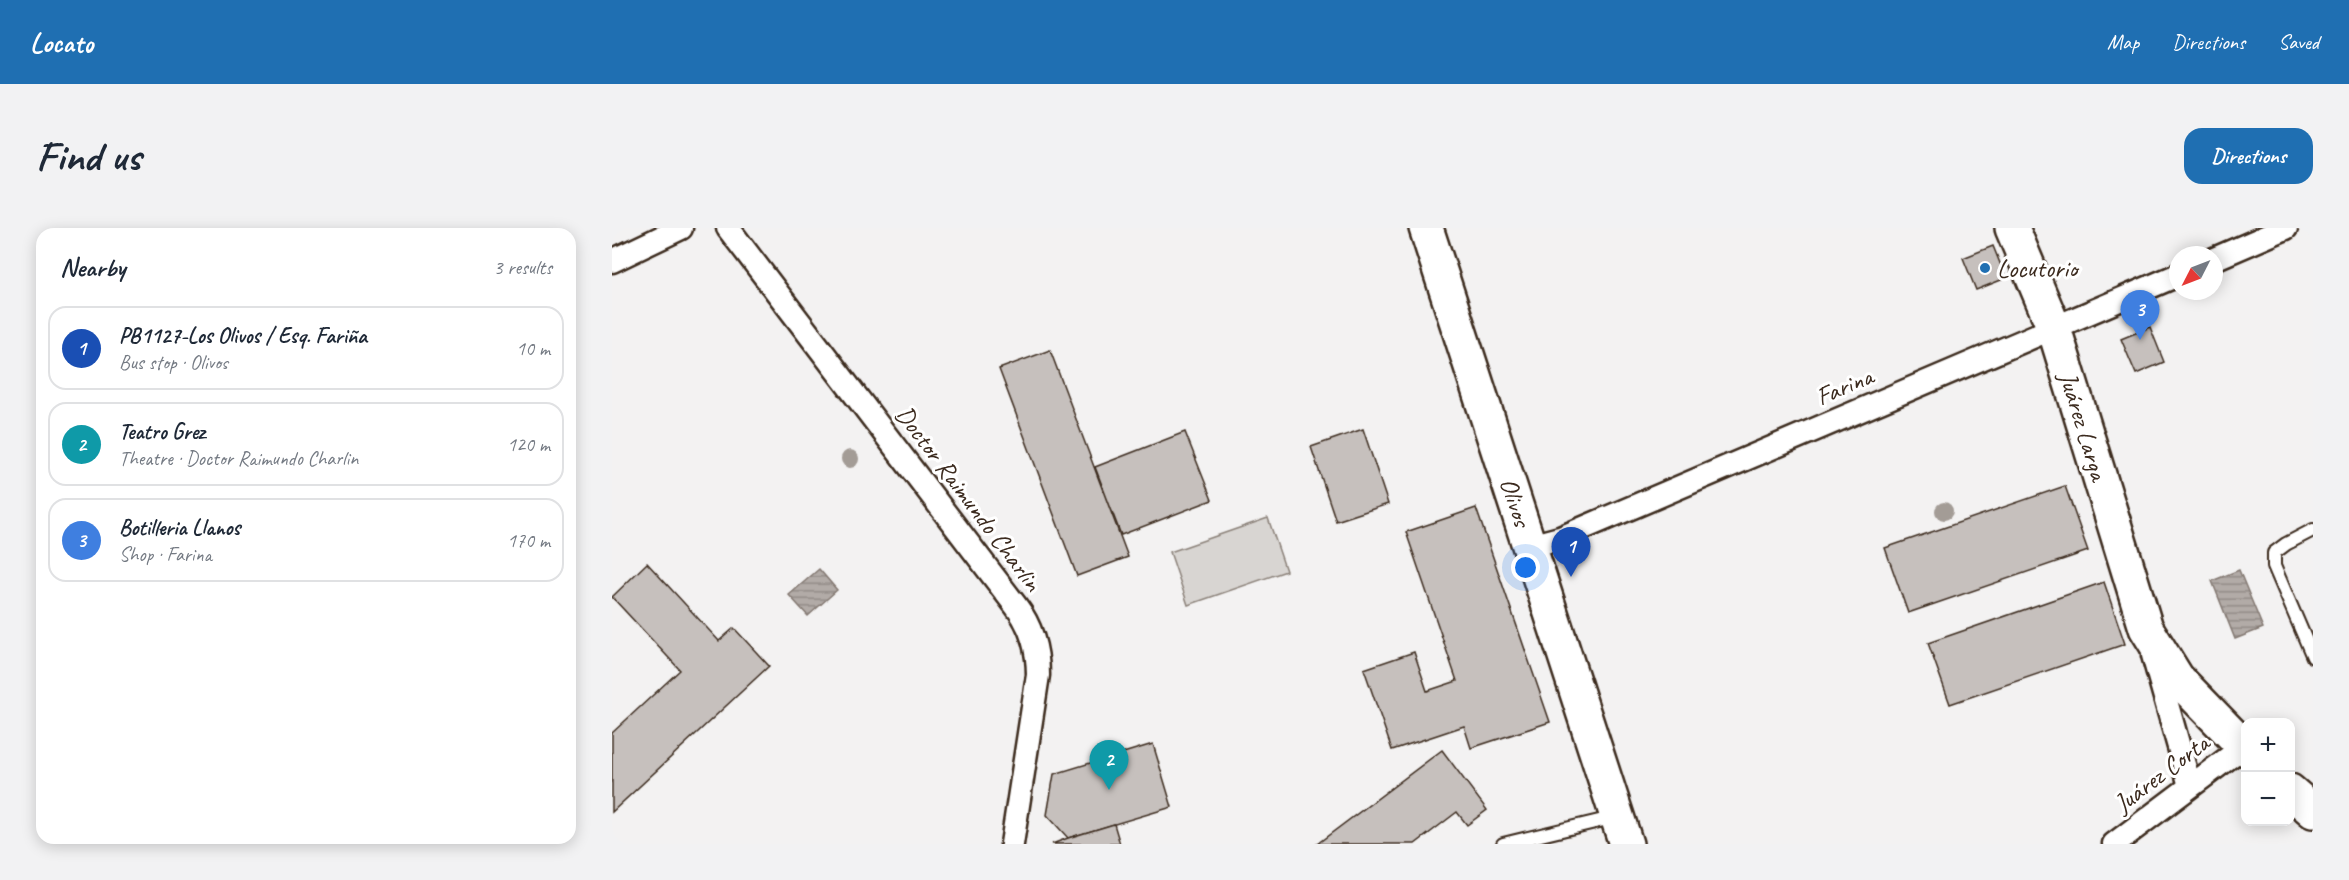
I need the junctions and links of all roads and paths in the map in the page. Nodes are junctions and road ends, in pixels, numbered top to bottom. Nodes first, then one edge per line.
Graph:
1 (681, 228) edge
2 (728, 228) edge
3 (1426, 228) edge
4 (2012, 228) edge
5 (2286, 228) edge
6 (2223, 255) edge
7 (612, 261) edge
8 (2169, 279) edge
9 (2054, 328) junction
10 (2313, 530) edge
11 (1530, 546) junction
12 (2145, 628) junction
13 (2313, 657) edge
14 (2241, 745) edge
15 (2241, 750) edge
16 (2190, 786) junction
17 (2295, 795) edge
18 (2313, 811) edge
19 (1622, 830) edge
20 (1012, 844) edge
21 (1503, 844) edge
22 (2114, 844) edge

1 - 7 street
2 - 20 street, Doctor Raimundo Charlin
3 - 11 street, Olivos
4 - 9 street, Juárez Larga
5 - 6 street
8 - 9 street, Farina
9 - 11 street, Farina
9 - 12 street, Juárez Larga
10 - 13 lane
11 - 19 street, Olivos
12 - 14 street, Juárez Larga
12 - 16 street, Juárez Larga
15 - 16 street, Juárez Corta
16 - 22 street, Juárez Corta
17 - 18 street
19 - 21 lane

